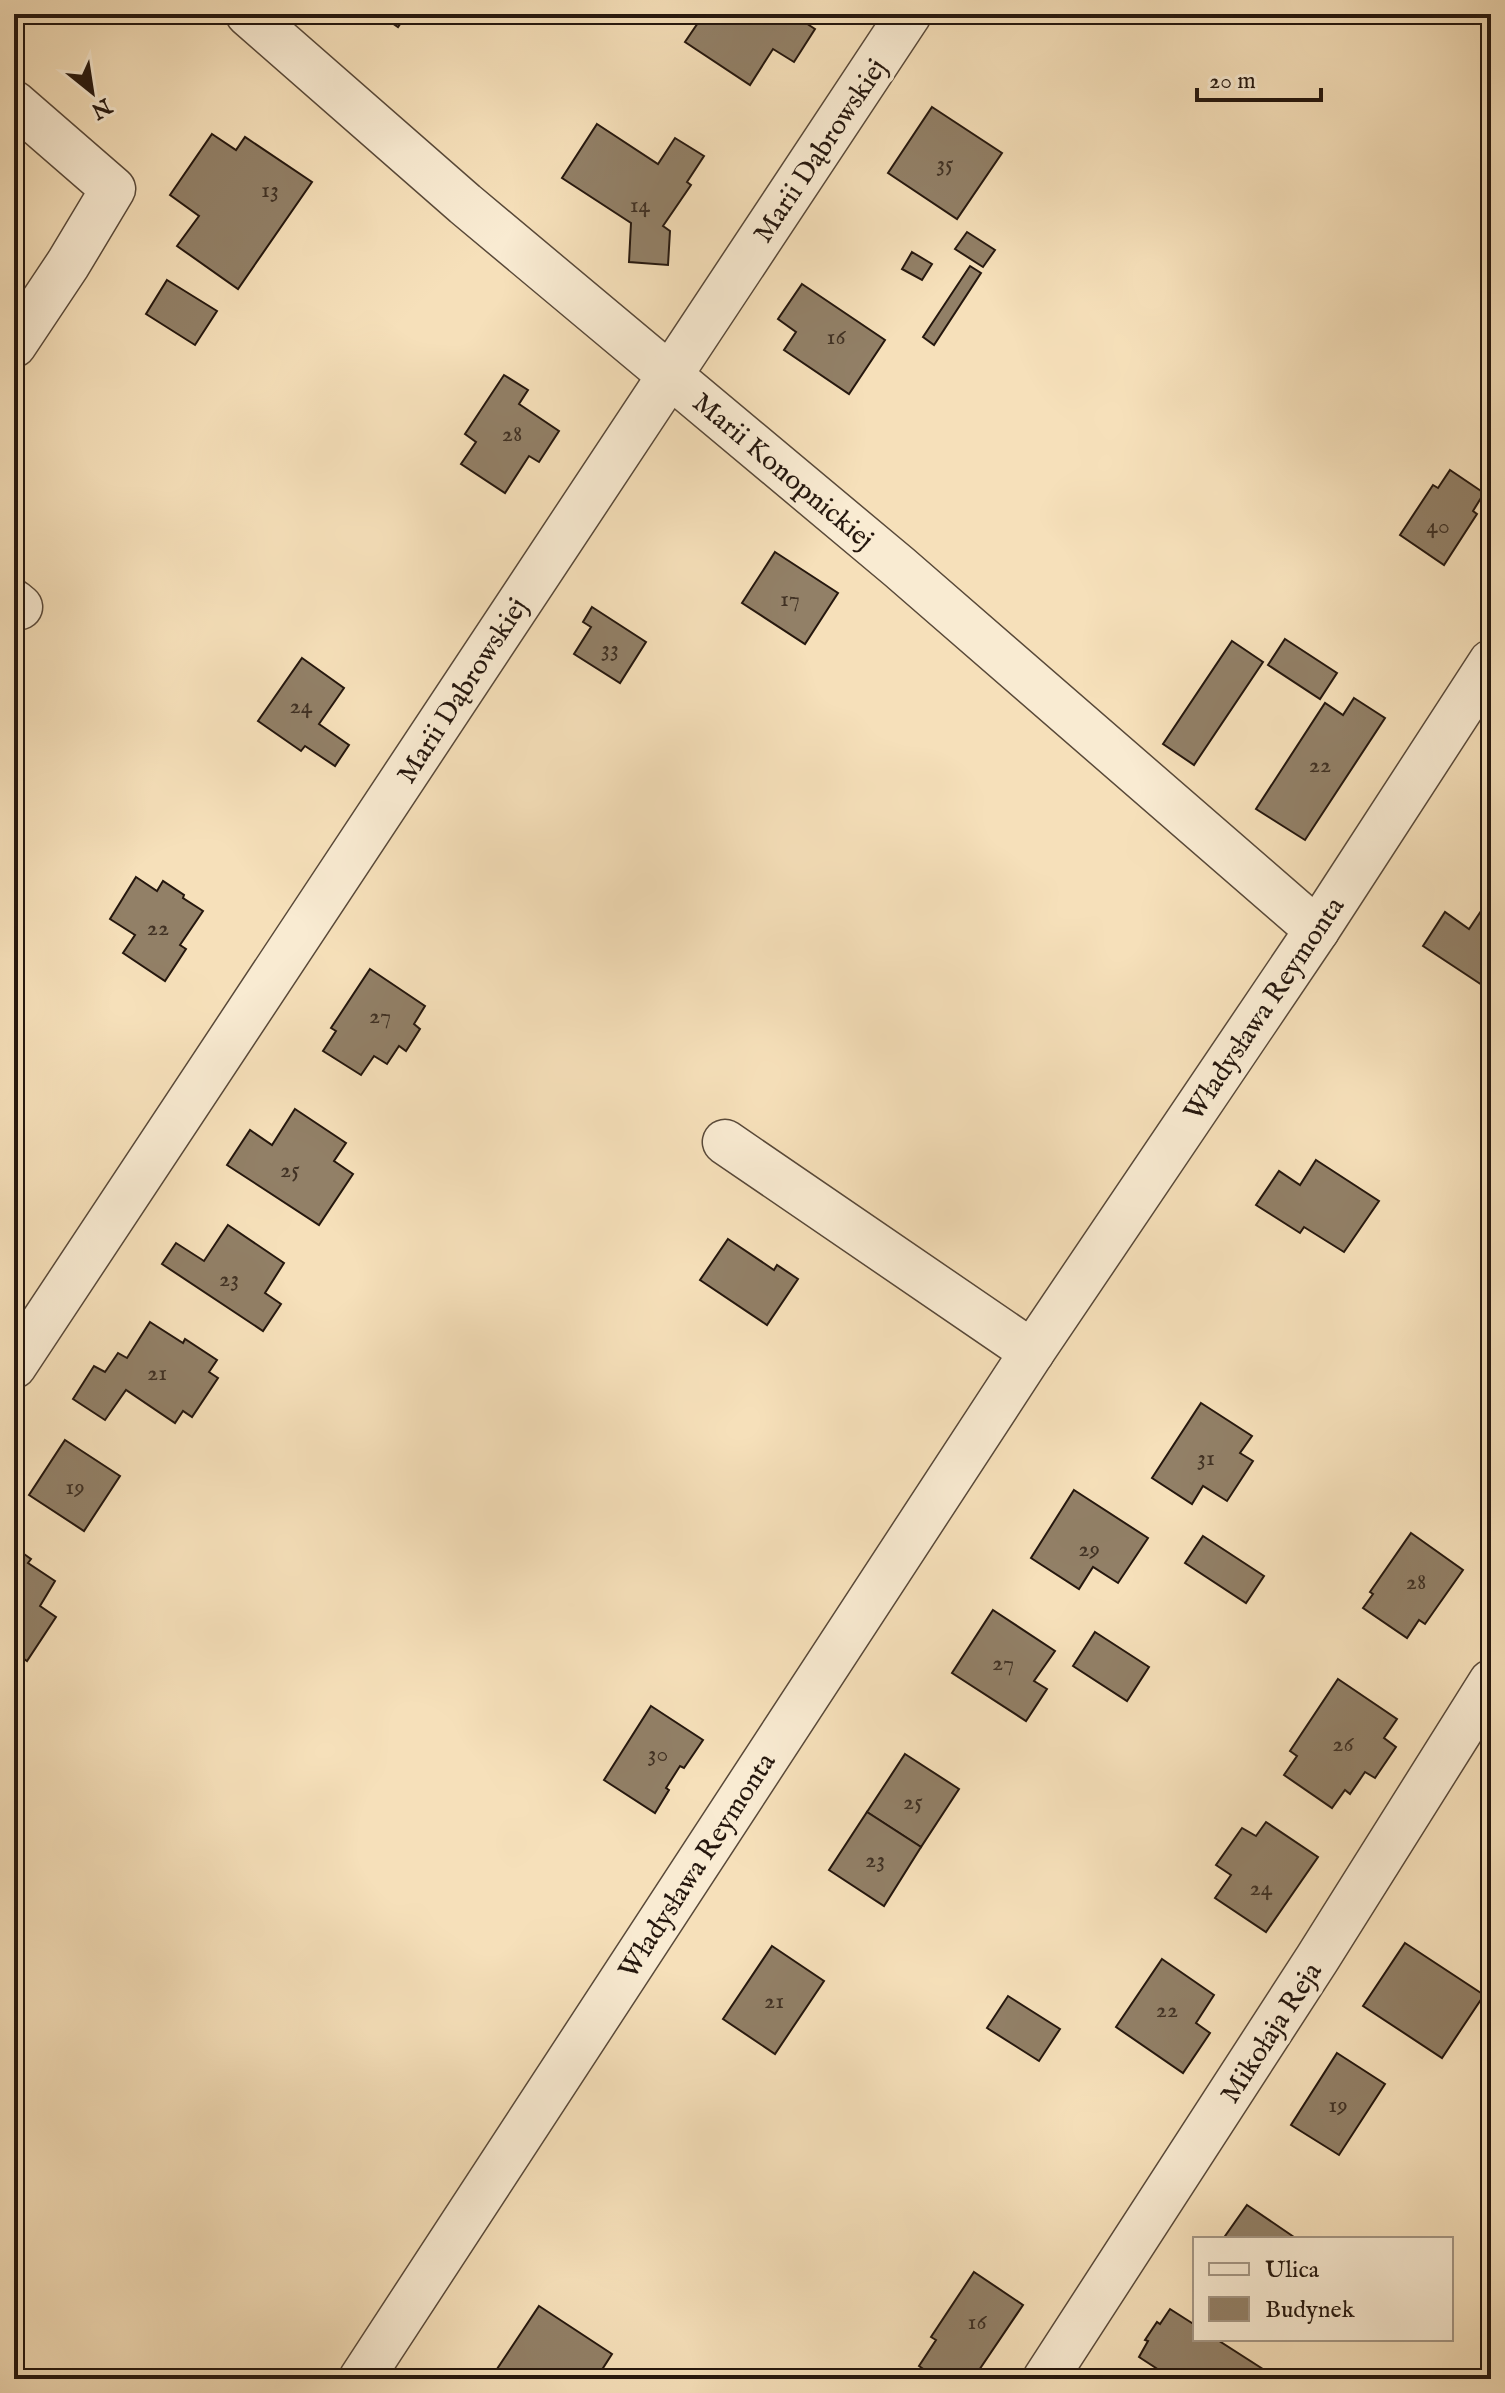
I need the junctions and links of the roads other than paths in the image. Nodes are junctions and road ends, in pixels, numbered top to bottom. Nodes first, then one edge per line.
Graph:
1 (248, 14) edge
2 (909, 14) edge
3 (14, 103) edge
4 (14, 345) edge
5 (670, 375) junction
6 (1491, 662) edge
7 (1317, 930) junction
8 (725, 1142) dead end
9 (1032, 1352) junction
10 (14, 1366) edge
11 (1491, 1682) edge
12 (361, 2379) edge
13 (1045, 2379) edge

1 - 5 street, Marii Konopnickiej
2 - 5 street, Marii Dąbrowskiej
3 - 4 street
5 - 7 street, Marii Konopnickiej
5 - 10 street, Marii Dąbrowskiej
6 - 7 street, Władysława Reymonta
7 - 9 street, Władysława Reymonta
8 - 9 street
9 - 12 street, Władysława Reymonta
11 - 13 street, Mikołaja Reja

